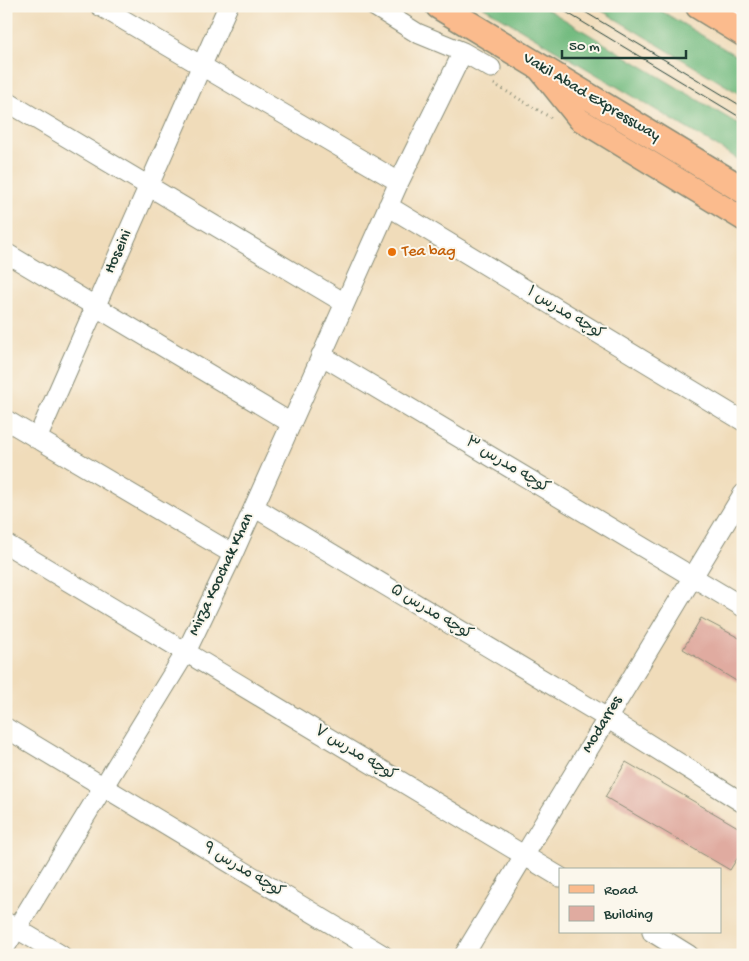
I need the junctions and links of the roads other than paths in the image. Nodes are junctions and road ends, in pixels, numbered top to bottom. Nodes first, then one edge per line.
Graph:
1 (100, 6) edge
2 (228, 6) edge
3 (374, 6) edge
4 (439, 6) edge
5 (699, 6) edge
6 (743, 33) edge
7 (463, 52) junction
8 (535, 65) junction
9 (202, 66) junction
10 (491, 68) dead end
11 (6, 101) edge
12 (399, 182) junction
13 (149, 186) junction
14 (743, 190) edge
15 (388, 206) junction
16 (743, 219) edge
17 (6, 253) edge
18 (343, 302) junction
19 (96, 306) junction
20 (321, 355) junction
21 (6, 420) edge
22 (743, 421) edge
23 (291, 423) junction
24 (37, 438) junction
25 (743, 494) edge
26 (254, 507) junction
27 (6, 544) edge
28 (233, 554) junction
29 (693, 577) junction
30 (743, 607) edge
31 (186, 652) junction
32 (607, 718) junction
33 (6, 728) edge
34 (104, 787) junction
35 (743, 803) edge
36 (524, 856) junction
37 (559, 876) edge
38 (12, 925) edge
39 (655, 934) edge
40 (6, 946) edge
41 (61, 955) edge
42 (383, 955) edge
43 (464, 955) edge
44 (689, 955) edge

1 - 9 street
2 - 9 street, Hoseini
3 - 7 street
4 - 8 highway, Vakil Abad Expressway
5 - 6 highway
7 - 10 street
7 - 12 street, Mirza Koochak Khan
8 - 14 highway, Vakil Abad Expressway
8 - 16 main road
9 - 12 street
9 - 13 street, Hoseini
11 - 13 street
12 - 15 street, Mirza Koochak Khan
13 - 18 street
13 - 19 street, Hoseini
15 - 18 street, Mirza Koochak Khan
15 - 22 street, کوچه مدرس ۱
17 - 19 street
18 - 20 street, Mirza Koochak Khan
19 - 23 street
19 - 24 street, Hoseini
20 - 23 street, Mirza Koochak Khan
20 - 29 street, کوچه مدرس ۳
21 - 24 street
23 - 26 street, Mirza Koochak Khan
24 - 28 street
25 - 29 street, Modarres
26 - 28 street, Mirza Koochak Khan
26 - 32 street, کوچه مدرس ۵
27 - 31 street, کوچه مدرس ۷
28 - 31 street, Mirza Koochak Khan
29 - 30 street, کوچه مدرس ۳
29 - 32 street, Modarres
31 - 34 street, Mirza Koochak Khan
31 - 36 street, کوچه مدرس ۷
32 - 35 street, کوچه مدرس ۵
32 - 36 street, Modarres
33 - 34 street, کوچه مدرس ۹
34 - 38 street, Mirza Koochak Khan
34 - 42 street, کوچه مدرس ۹
36 - 37 street, کوچه مدرس ۷
36 - 43 street, Modarres
38 - 40 street, Mirza Koochak Khan
38 - 41 street
39 - 44 street

